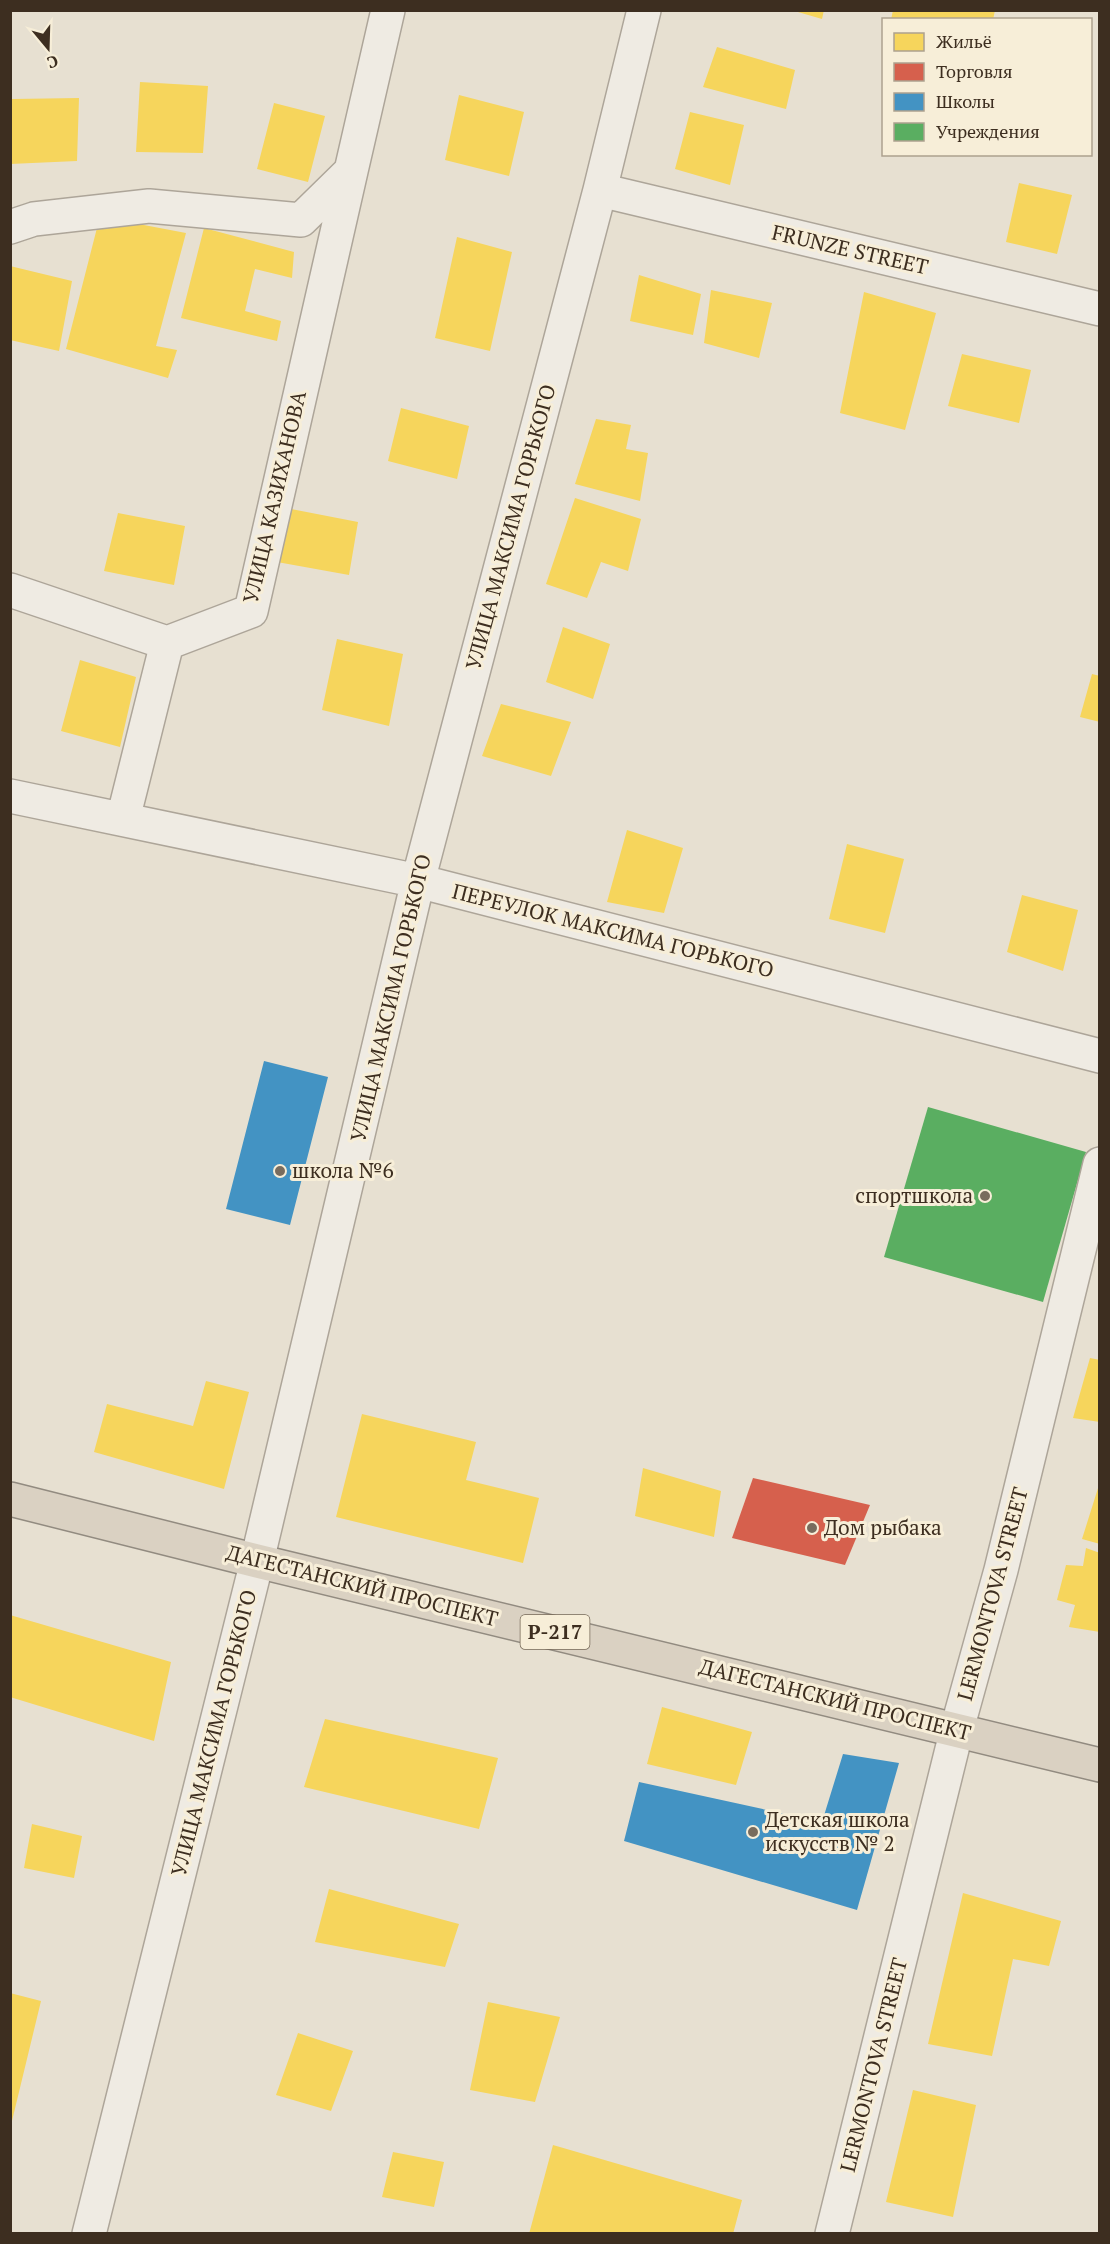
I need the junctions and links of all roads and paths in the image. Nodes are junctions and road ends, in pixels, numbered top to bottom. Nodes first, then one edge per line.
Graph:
1 (388, 10) edge
2 (644, 10) edge
3 (351, 171) junction
4 (600, 190) junction
5 (10, 227) edge
6 (1100, 309) edge
7 (10, 590) edge
8 (167, 643) junction
9 (10, 796) edge
10 (123, 819) junction
11 (418, 881) junction
12 (1100, 1056) edge
13 (1100, 1164) edge
14 (10, 1499) edge
15 (257, 1561) junction
16 (957, 1729) junction
17 (1100, 1764) edge
18 (89, 2234) edge
19 (832, 2234) edge

1 - 3 street, УЛИЦА КАЗИХАНОВА
2 - 4 street, УЛИЦА МАКСИМА ГОРЬКОГО
3 - 5 street
3 - 8 street, УЛИЦА КАЗИХАНОВА
4 - 6 street, FRUNZE STREET
4 - 11 street, УЛИЦА МАКСИМА ГОРЬКОГО
7 - 8 street
8 - 10 street
9 - 10 street, ПЕРЕУЛОК МАКСИМА ГОРЬКОГО
10 - 11 street, ПЕРЕУЛОК МАКСИМА ГОРЬКОГО
11 - 12 street, ПЕРЕУЛОК МАКСИМА ГОРЬКОГО
11 - 15 street, УЛИЦА МАКСИМА ГОРЬКОГО
13 - 16 street, LERMONTOVA STREET
14 - 15 highway, ДАГЕСТАНСКИЙ ПРОСПЕКТ / Р-217
15 - 16 highway, ДАГЕСТАНСКИЙ ПРОСПЕКТ / Р-217
15 - 18 street, УЛИЦА МАКСИМА ГОРЬКОГО
16 - 17 highway, ДАГЕСТАНСКИЙ ПРОСПЕКТ / Р-217
16 - 19 street, LERMONTOVA STREET

